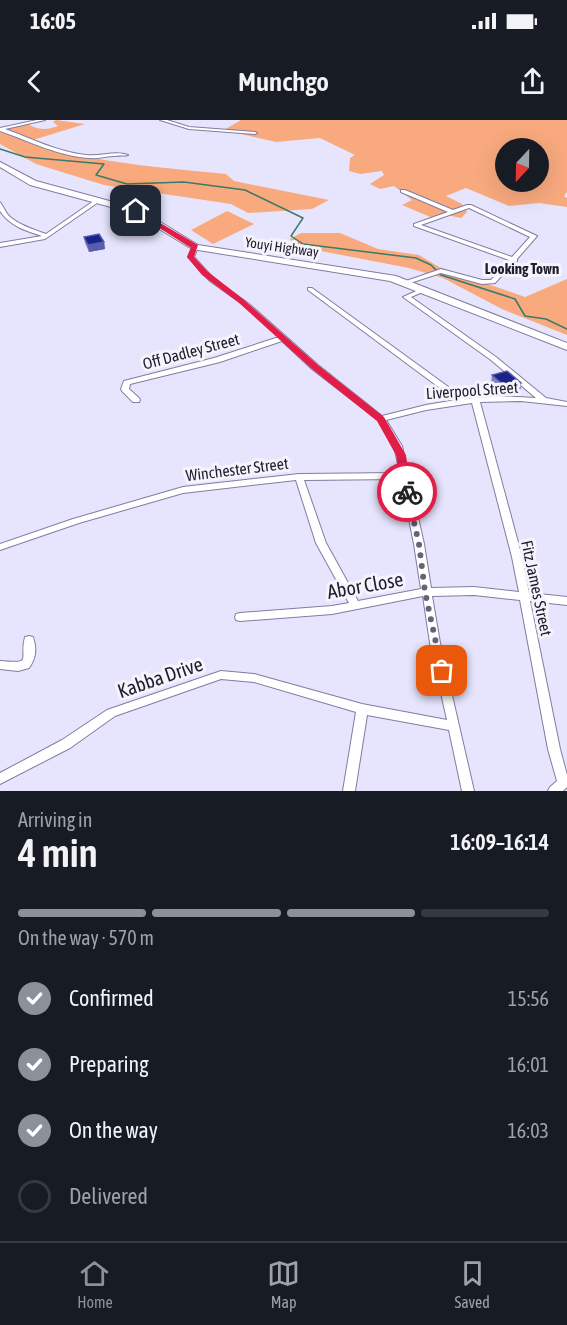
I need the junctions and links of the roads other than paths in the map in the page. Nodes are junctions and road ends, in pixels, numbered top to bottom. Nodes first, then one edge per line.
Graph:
1 (43, 120) edge
2 (162, 120) edge
3 (193, 120) edge
4 (177, 125) junction
5 (0, 129) edge
6 (255, 133) dead end
7 (126, 155) dead end
8 (0, 164) edge
9 (403, 191) dead end
10 (98, 200) junction
11 (0, 204) edge
12 (451, 211) junction
13 (47, 236) junction
14 (0, 245) edge
15 (195, 247) junction
16 (515, 260) junction
17 (426, 274) joint
18 (408, 282) junction
19 (310, 289) dead end
20 (425, 289) junction
21 (284, 338) junction
22 (567, 347) edge
23 (136, 400) dead end
24 (543, 400) junction
25 (464, 402) junction
26 (476, 402) junction
27 (567, 404) edge
28 (381, 419) junction
29 (405, 476) junction
30 (299, 477) junction
31 (0, 547) edge
32 (425, 592) junction
33 (523, 596) junction
34 (567, 601) edge
35 (355, 605) junction
36 (240, 617) dead end
37 (29, 640) dead end
38 (0, 665) edge
39 (362, 709) junction
40 (453, 726) junction
41 (0, 779) edge
42 (565, 781) edge
43 (349, 791) edge
44 (468, 791) edge
45 (554, 791) edge

1 - 5 street
2 - 4 street
3 - 4 street
4 - 6 street
5 - 7 street
8 - 10 main road, Youyi Highway
9 - 12 street
10 - 13 street
10 - 15 main road, Youyi Highway
11 - 13 street
12 - 16 street
12 - 16 street
13 - 14 street
15 - 18 main road, Youyi Highway
15 - 21 street
16 - 17 street
17 - 18 street
18 - 20 main road, Youyi Highway
19 - 25 street
20 - 22 main road, Youyi Highway
20 - 24 street
21 - 23 street, Off Dadley Street
21 - 28 street
24 - 26 street, Liverpool Street
24 - 27 street, Liverpool Street
25 - 26 street, Liverpool Street
25 - 28 street, Liverpool Street
26 - 33 street, Fitz James Street
28 - 29 street
29 - 30 street, Winchester Street
29 - 32 street
30 - 31 street, Winchester Street
30 - 35 street
32 - 33 street, Abor Close
32 - 35 street, Abor Close
32 - 40 street
33 - 34 street, Abor Close
33 - 42 street, Fitz James Street
35 - 36 street, Abor Close
37 - 38 street
39 - 40 street, Kabba Drive
39 - 41 street, Kabba Drive
39 - 43 street
40 - 44 street
42 - 45 street

